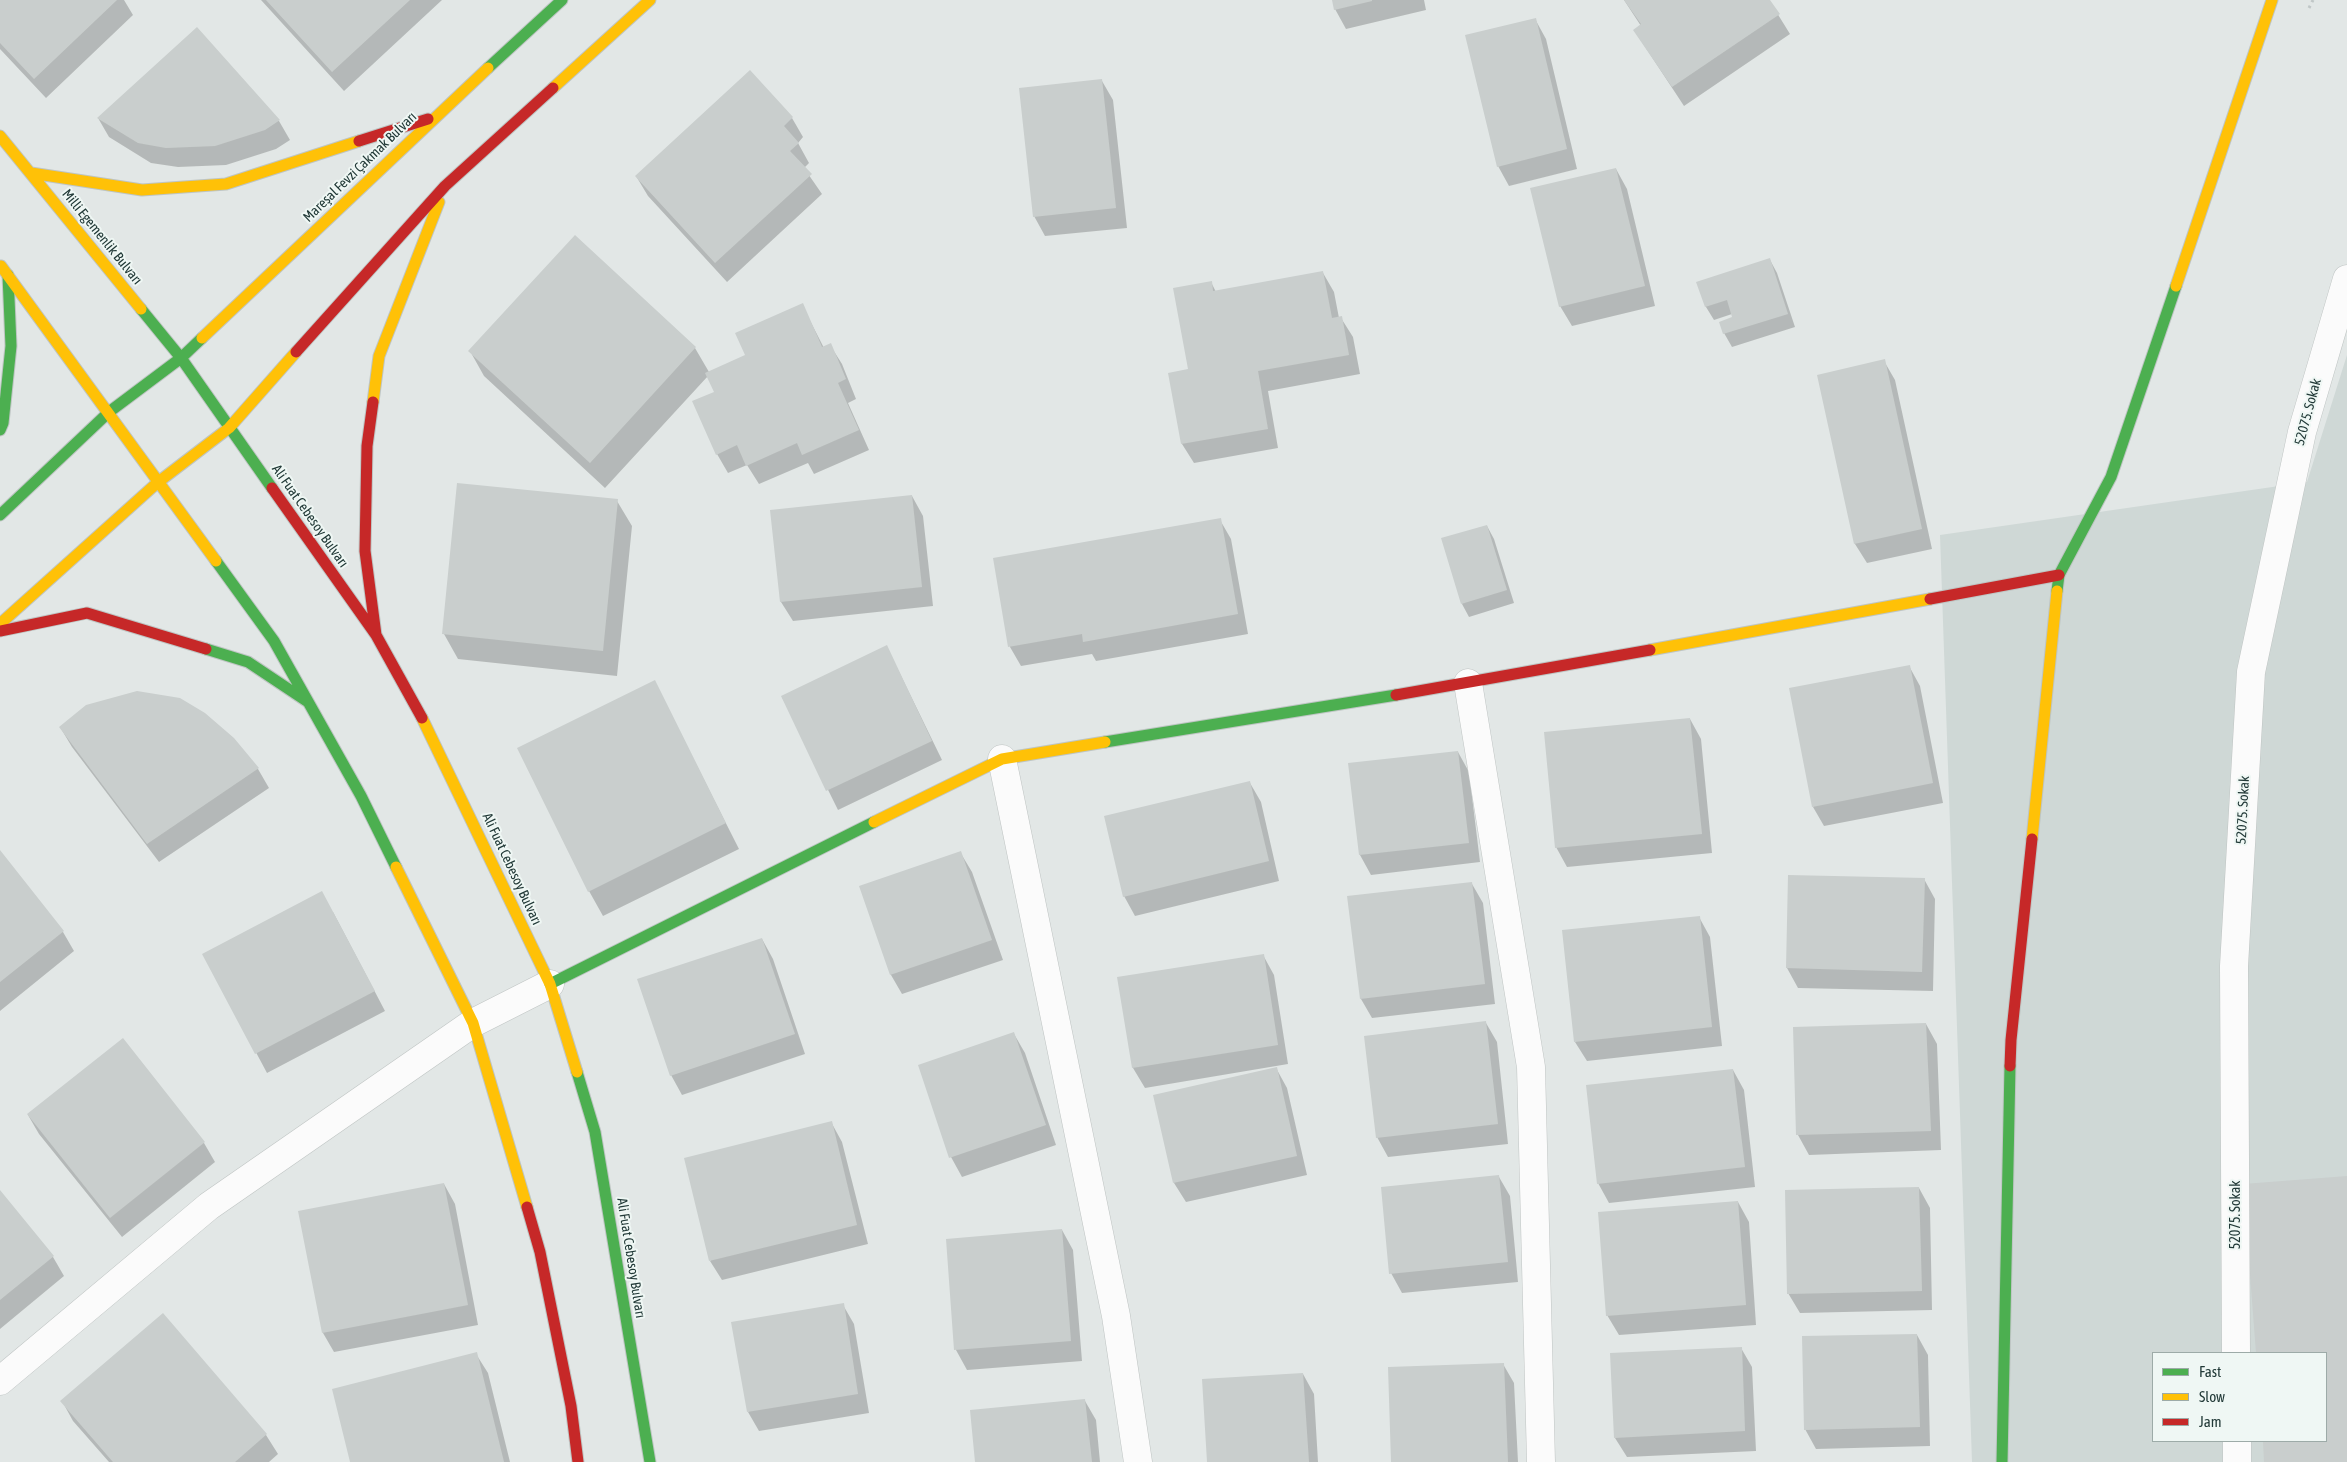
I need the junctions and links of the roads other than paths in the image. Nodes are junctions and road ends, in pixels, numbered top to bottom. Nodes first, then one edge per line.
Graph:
1 (562, 0) edge
2 (650, 0) edge
3 (2272, 0) edge
4 (434, 117) junction
5 (0, 136) edge
6 (31, 173) junction
7 (444, 186) junction
8 (0, 264) edge
9 (8, 275) junction
10 (2347, 279) edge
11 (181, 358) junction
12 (109, 412) junction
13 (229, 428) junction
14 (0, 430) edge
15 (157, 483) junction
16 (0, 515) edge
17 (2059, 575) junction
18 (0, 624) edge
19 (0, 631) edge
20 (376, 635) junction
21 (1468, 683) junction
22 (308, 702) junction
23 (1002, 759) junction
24 (550, 984) junction
25 (473, 1023) junction
26 (2236, 1352) edge
27 (0, 1380) edge
28 (2237, 1442) edge
29 (578, 1462) edge
30 (650, 1462) edge
31 (1138, 1462) edge
32 (1541, 1462) edge
33 (2002, 1462) edge
34 (2237, 1462) edge

1 - 4 main road, Mareşal Fevzi Çakmak Bulvarı
2 - 7 main road
3 - 17 main road
4 - 6 main road
4 - 11 main road, Mareşal Fevzi Çakmak Bulvarı
5 - 6 main road, Milli Egemenlik Bulvarı
6 - 11 main road, Milli Egemenlik Bulvarı
7 - 13 main road
7 - 20 main road
8 - 9 main road
9 - 12 main road
9 - 14 main road
10 - 26 street, 52075. Sokak
11 - 12 main road, Mareşal Fevzi Çakmak Bulvarı
11 - 13 main road, Ali Fuat Cebesoy Bulvarı
12 - 15 main road
12 - 16 main road, Mareşal Fevzi Çakmak Bulvarı
13 - 15 main road
13 - 20 main road, Ali Fuat Cebesoy Bulvarı
15 - 18 main road
15 - 22 main road
17 - 21 main road
17 - 33 main road
19 - 22 main road
20 - 24 main road, Ali Fuat Cebesoy Bulvarı
21 - 23 main road
21 - 32 street
22 - 25 main road
23 - 24 main road
23 - 31 street
24 - 25 street
24 - 30 main road, Ali Fuat Cebesoy Bulvarı
25 - 27 street
25 - 29 main road
28 - 34 street

